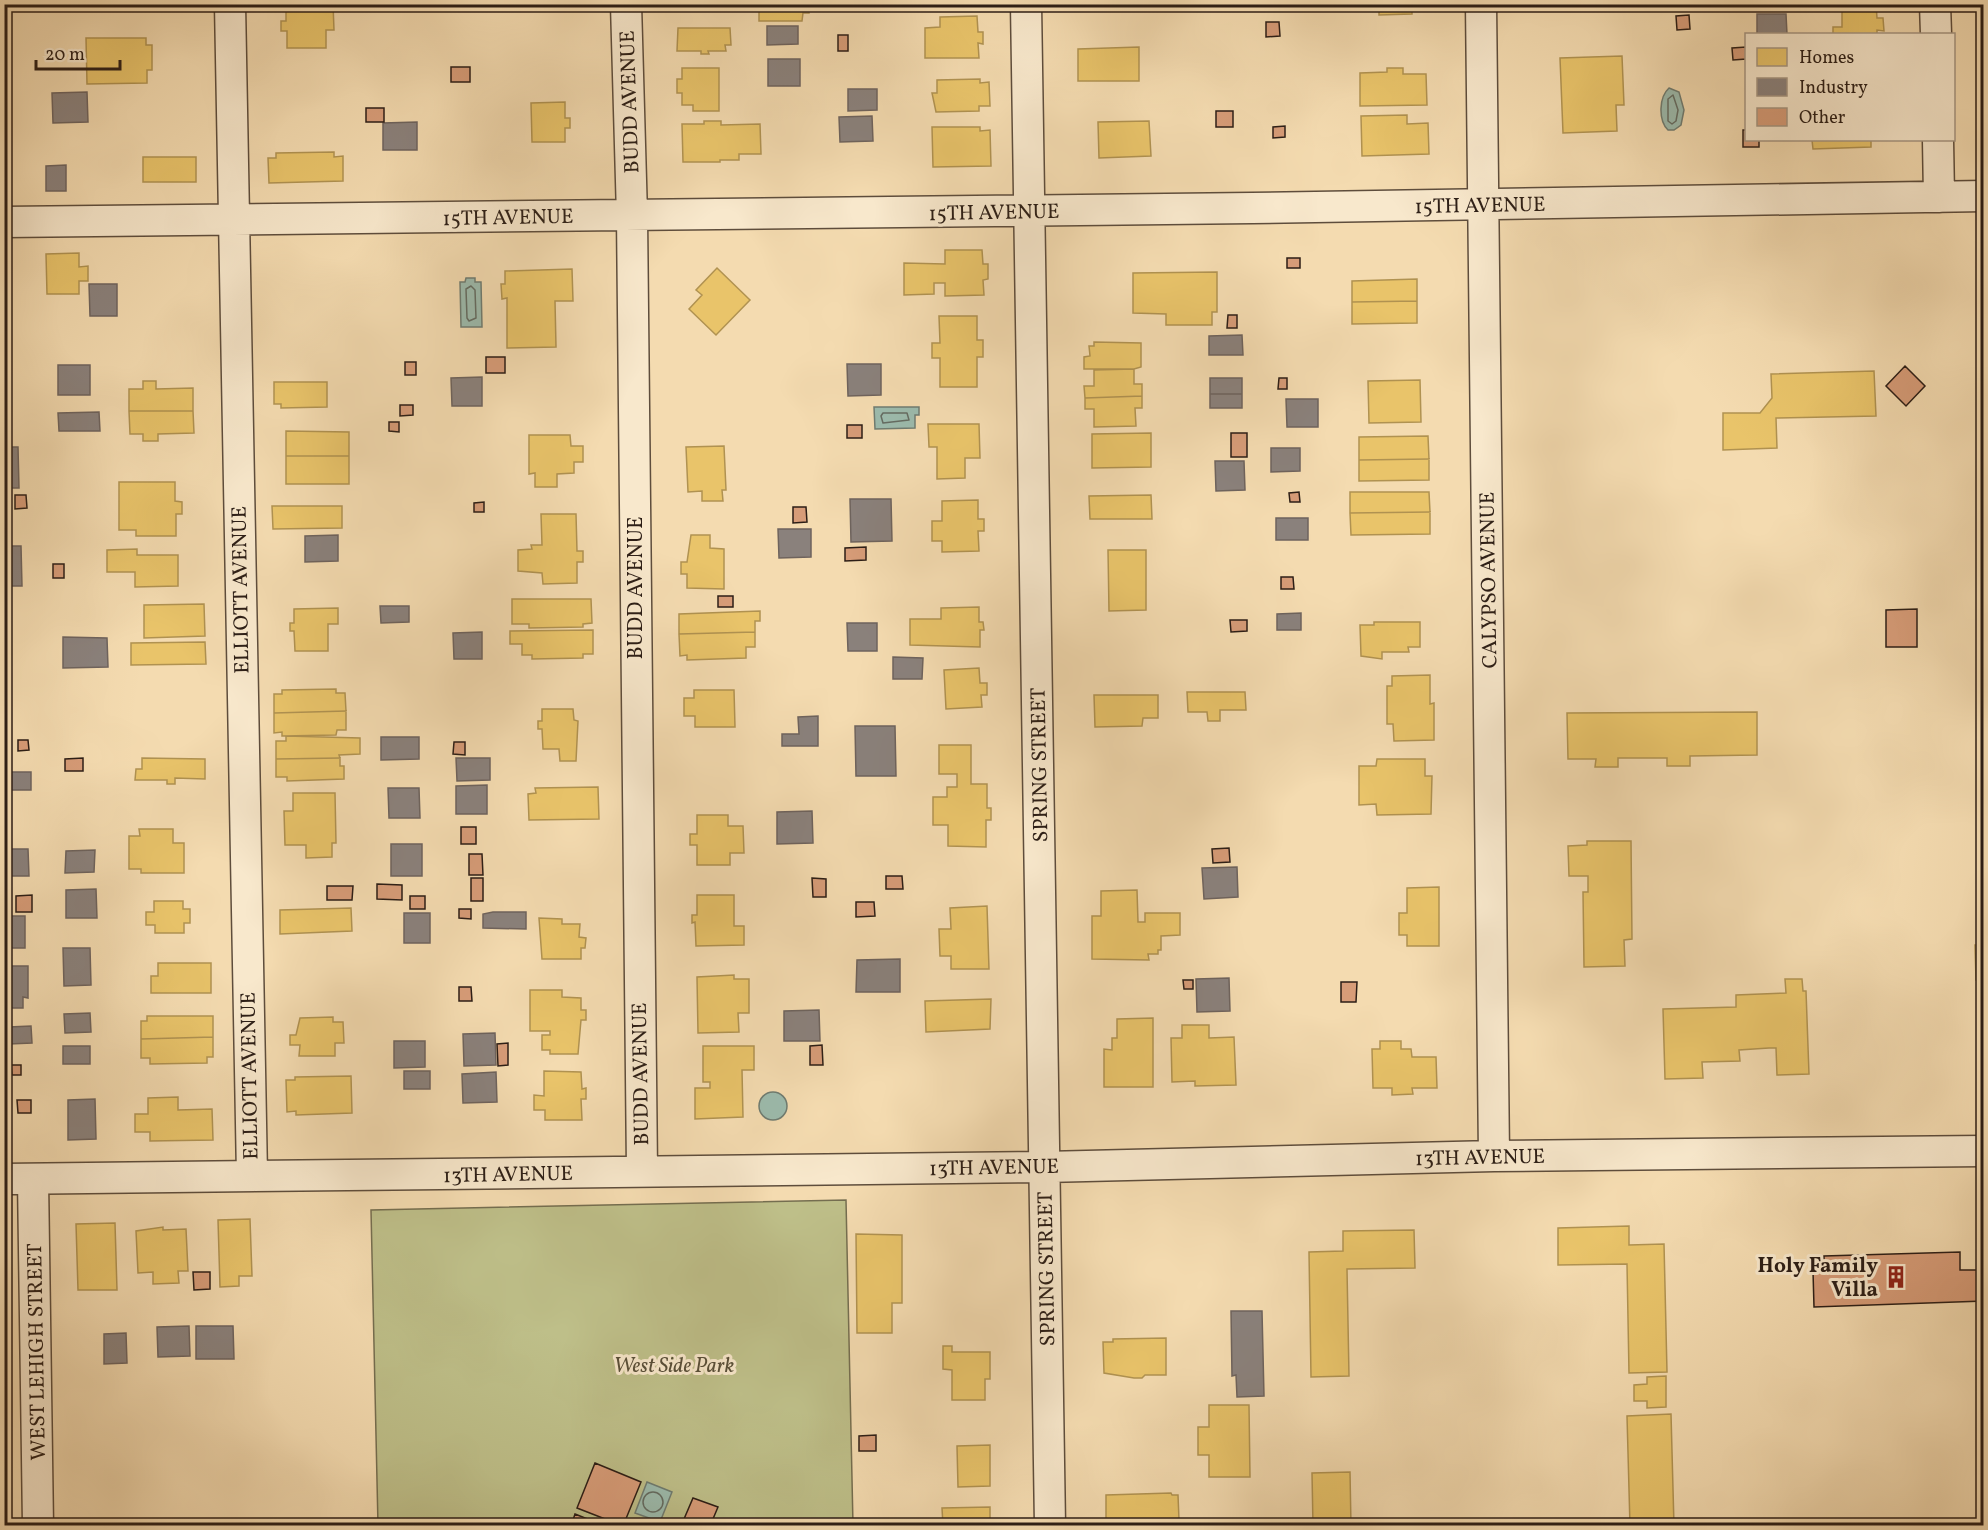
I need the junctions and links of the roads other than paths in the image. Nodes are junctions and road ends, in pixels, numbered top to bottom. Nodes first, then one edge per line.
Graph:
1 (230, 4) edge
2 (627, 4) edge
3 (1026, 4) edge
4 (1481, 4) edge
5 (1935, 4) edge
6 (1936, 33) edge
7 (1938, 141) edge
8 (1983, 196) edge
9 (1939, 197) junction
10 (1483, 205) junction
11 (1031, 211) junction
12 (632, 216) junction
13 (234, 219) junction
14 (4, 222) edge
15 (1983, 1151) edge
16 (1494, 1156) junction
17 (1045, 1167) junction
18 (642, 1171) junction
19 (252, 1176) junction
20 (19, 1179) edge
21 (38, 1526) edge
22 (1050, 1526) edge

1 - 13 street, ELLIOTT AVENUE
2 - 12 street, BUDD AVENUE
3 - 11 street, SPRING STREET
4 - 10 street, CALYPSO AVENUE
5 - 6 street
7 - 9 street
8 - 9 street, 15TH AVENUE
9 - 10 street, 15TH AVENUE
10 - 11 street, 15TH AVENUE
10 - 16 street, CALYPSO AVENUE
11 - 12 street, 15TH AVENUE
11 - 17 street, SPRING STREET
12 - 13 street, 15TH AVENUE
12 - 18 street, BUDD AVENUE
13 - 14 street, 15TH AVENUE
13 - 19 street, ELLIOTT AVENUE
15 - 16 street, 13TH AVENUE
16 - 17 street, 13TH AVENUE
17 - 18 street, 13TH AVENUE
17 - 22 street, SPRING STREET
18 - 19 street, 13TH AVENUE
19 - 20 street, 13TH AVENUE
20 - 21 street, WEST LEHIGH STREET

